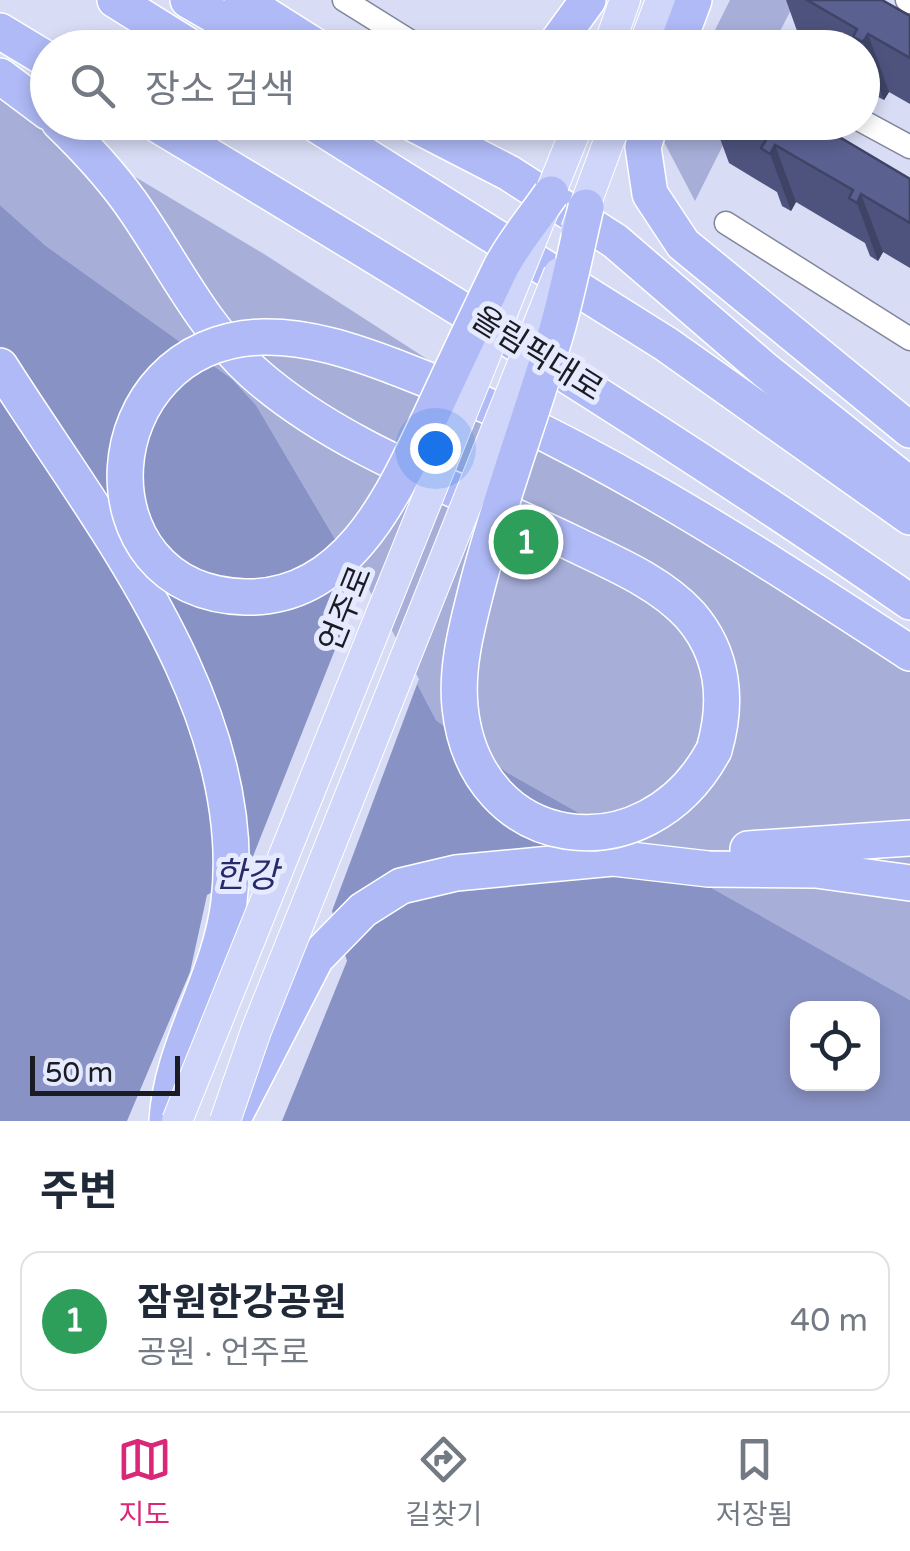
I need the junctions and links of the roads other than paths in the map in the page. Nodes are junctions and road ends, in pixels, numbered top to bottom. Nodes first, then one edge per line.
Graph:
1 (116, 0) edge
2 (188, 0) edge
3 (242, 0) edge
4 (344, 0) edge
5 (588, 0) edge
6 (625, 0) edge
7 (661, 0) edge
8 (694, 0) edge
9 (164, 30) edge
10 (240, 30) edge
11 (290, 30) edge
12 (392, 30) edge
13 (566, 30) edge
14 (614, 30) edge
15 (650, 30) edge
16 (683, 30) edge
17 (0, 31) edge
18 (30, 49) edge
19 (0, 76) edge
20 (30, 98) edge
21 (880, 131) edge
22 (75, 140) edge
23 (183, 140) edge
24 (341, 140) edge
25 (446, 140) edge
26 (491, 140) edge
27 (572, 140) edge
28 (610, 140) edge
29 (645, 140) edge
30 (910, 147) edge
31 (551, 194) junction
32 (586, 207) junction
33 (726, 223) dead end
34 (910, 339) edge
35 (0, 366) edge
36 (0, 405) edge
37 (910, 430) edge
38 (910, 455) edge
39 (910, 484) edge
40 (498, 507) edge
41 (498, 507) edge
42 (498, 507) edge
43 (498, 507) edge
44 (910, 518) edge
45 (131, 574) junction
46 (910, 602) edge
47 (910, 652) edge
48 (910, 838) edge
49 (613, 858) junction
50 (910, 883) edge
51 (168, 1121) edge
52 (177, 1121) edge
53 (228, 1121) edge

1 - 9 highway
2 - 10 highway
3 - 11 highway
4 - 12 street
5 - 13 highway
6 - 14 main road
7 - 15 main road
8 - 16 highway
17 - 18 highway
19 - 20 highway
21 - 30 street
22 - 40 highway, bridge
23 - 46 highway, 올림픽대로
24 - 44 highway
25 - 39 highway
26 - 38 highway
27 - 31 main road, 언주로, bridge
28 - 32 main road, bridge
29 - 37 highway
31 - 47 highway, bridge
31 - 52 main road, 언주로, bridge
32 - 43 highway, bridge
32 - 53 main road, bridge
33 - 34 street
35 - 45 highway
36 - 45 highway
41 - 42 highway, bridge
45 - 51 highway
48 - 49 highway
49 - 50 highway
49 - 53 highway

